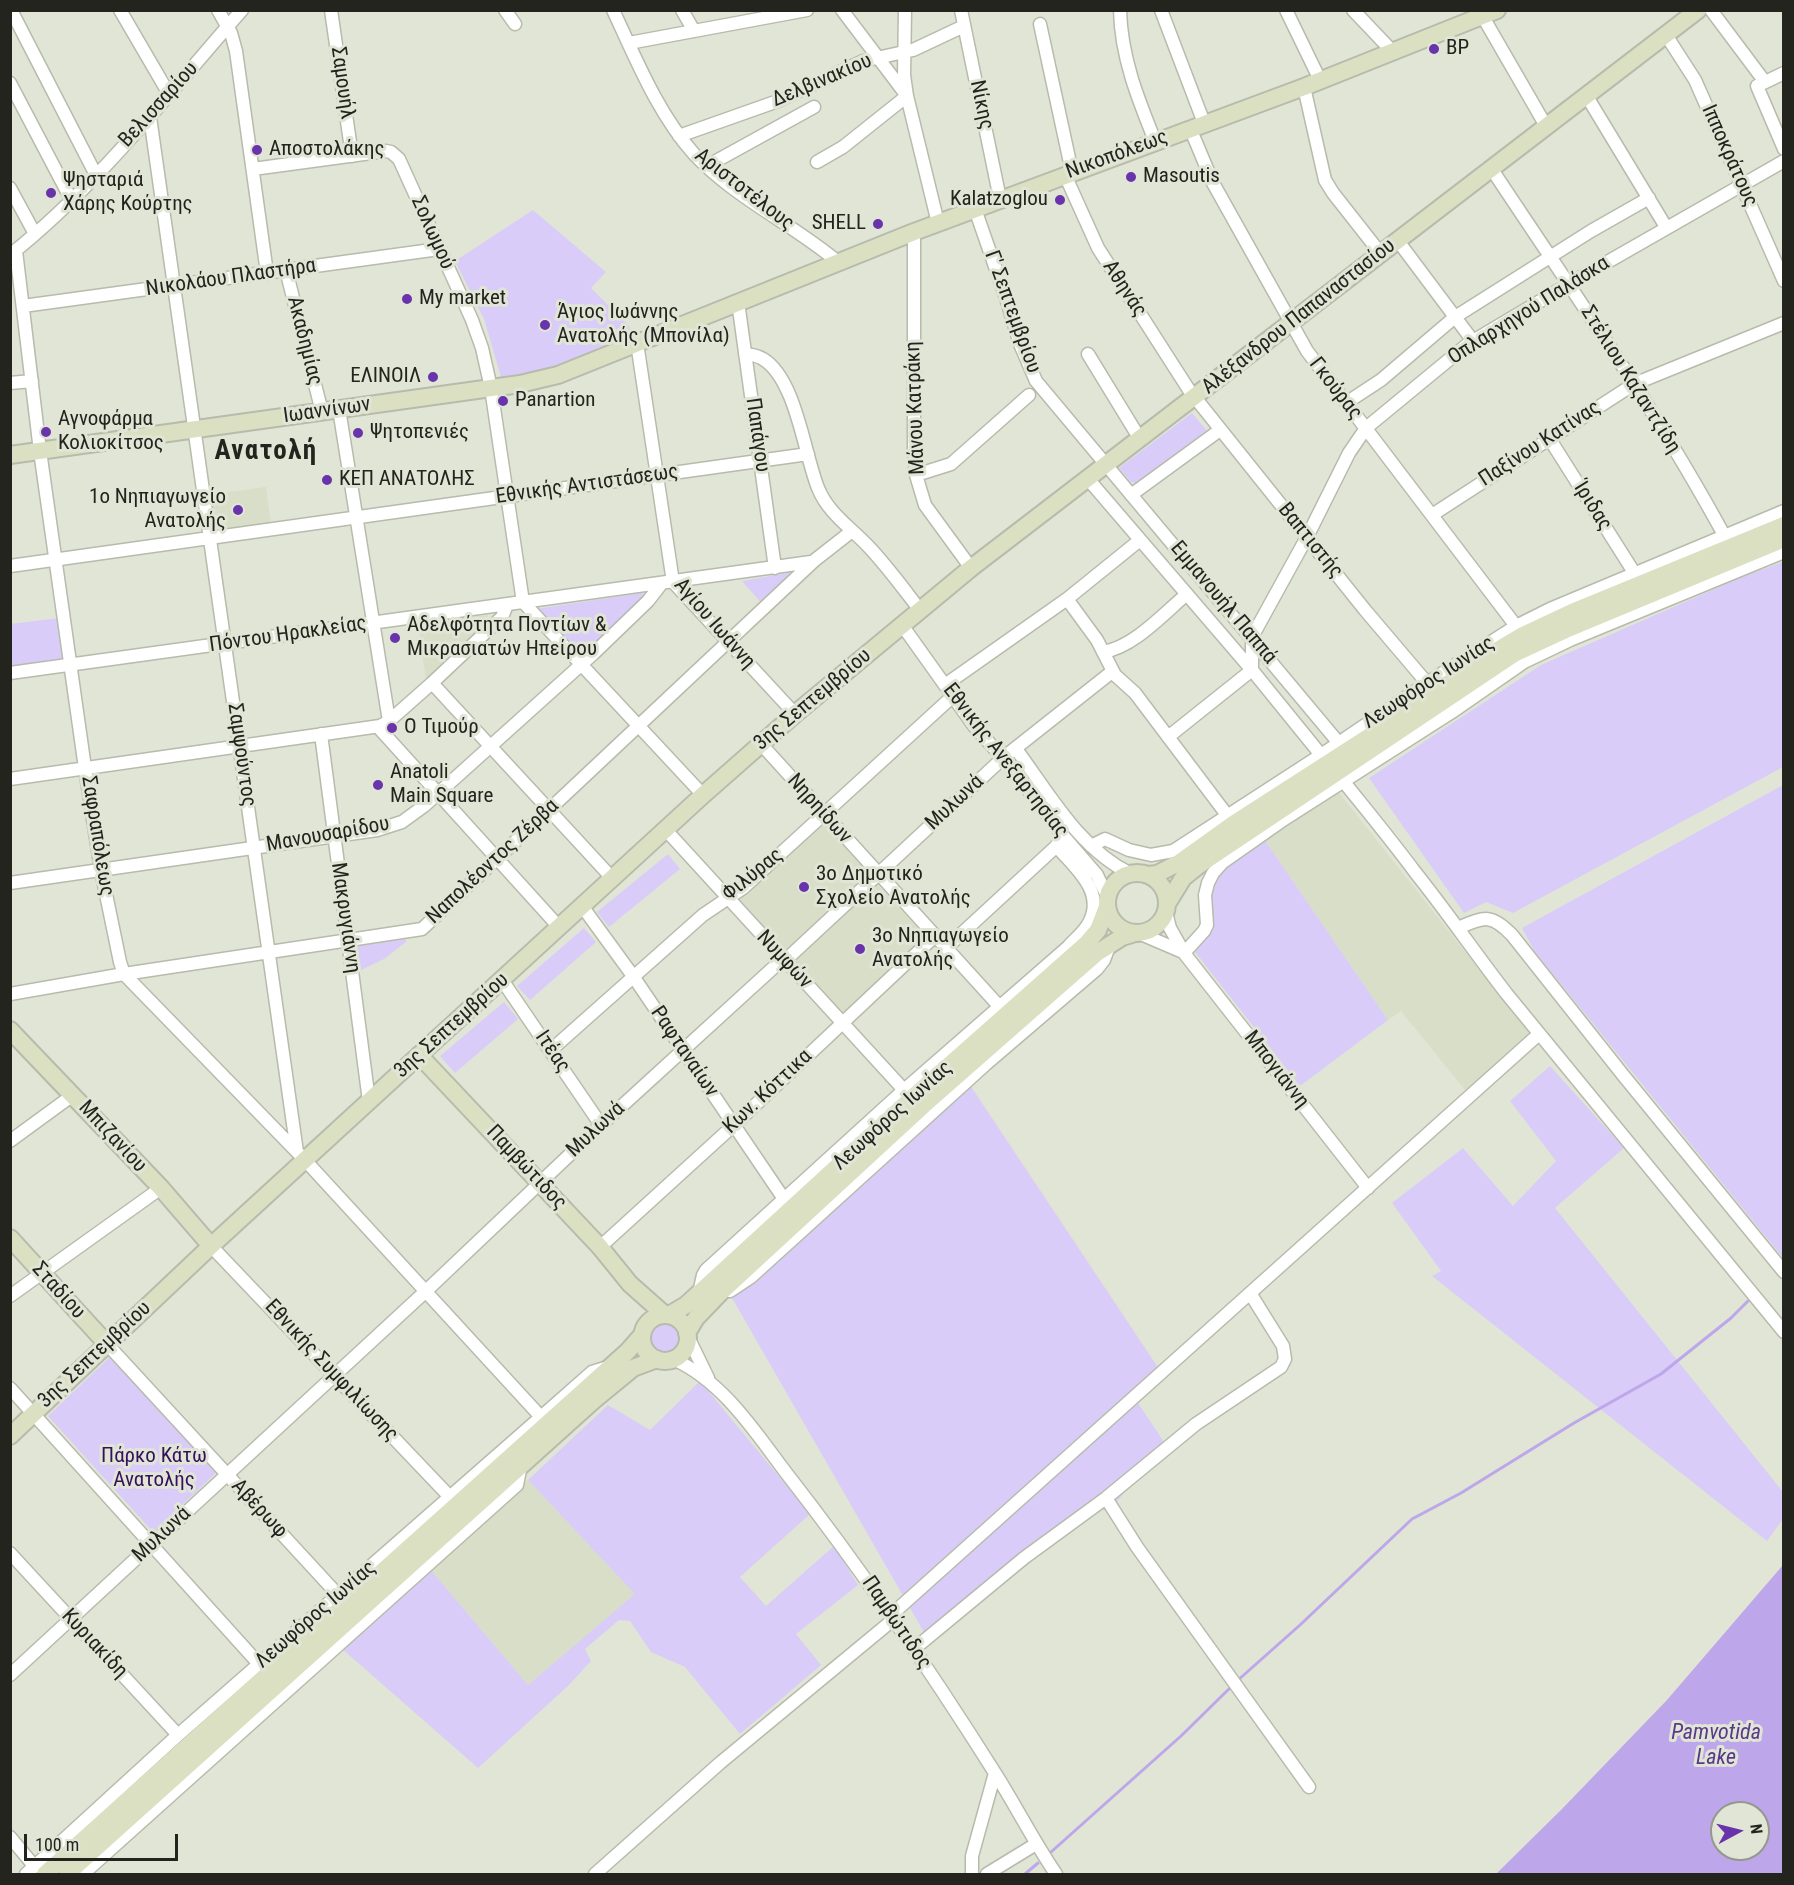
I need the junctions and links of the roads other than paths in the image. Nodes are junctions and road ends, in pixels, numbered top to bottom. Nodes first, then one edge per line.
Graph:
1 (12, 10) edge
2 (120, 10) edge
3 (218, 10) edge
4 (242, 10) edge
5 (331, 10) edge
6 (505, 10) edge
7 (613, 10) edge
8 (682, 10) edge
9 (807, 10) edge
10 (842, 10) edge
11 (905, 10) edge
12 (961, 10) edge
13 (1120, 10) edge
14 (1161, 10) edge
15 (1286, 10) edge
16 (1353, 10) edge
17 (1698, 10) edge
18 (1711, 10) edge
19 (1486, 12) edge
20 (515, 24) dead end
21 (1040, 24) dead end
22 (964, 26) junction
23 (228, 27) junction
24 (694, 31) junction
25 (1666, 35) junction
26 (628, 44) junction
27 (1392, 51) junction
28 (905, 52) junction
29 (877, 57) junction
30 (1784, 73) edge
31 (1765, 82) junction
32 (10, 83) edge
33 (1312, 84) junction
34 (169, 94) junction
35 (1586, 95) junction
36 (907, 96) junction
37 (814, 107) dead end
38 (150, 117) junction
39 (1197, 126) junction
40 (1546, 126) junction
41 (679, 136) junction
42 (1155, 141) junction
43 (1784, 149) edge
44 (352, 156) junction
45 (1784, 161) edge
46 (817, 162) dead end
47 (707, 166) junction
48 (1491, 168) junction
49 (253, 169) junction
50 (1068, 173) junction
51 (96, 175) junction
52 (1742, 184) junction
53 (10, 188) edge
54 (1649, 198) junction
55 (1000, 199) junction
56 (72, 201) junction
57 (975, 209) junction
58 (938, 223) junction
59 (1666, 227) junction
60 (914, 232) junction
61 (35, 234) junction
62 (1398, 241) junction
63 (439, 249) junction
64 (13, 253) edge
65 (1381, 254) junction
66 (1550, 257) junction
67 (838, 262) junction
68 (286, 270) junction
69 (267, 273) junction
70 (1784, 281) edge
71 (1569, 284) junction
72 (173, 286) junction
73 (738, 302) junction
74 (23, 306) junction
75 (1455, 317) junction
76 (1784, 323) edge
77 (1291, 324) junction
78 (1473, 341) junction
79 (637, 343) junction
80 (745, 354) junction
81 (1088, 354) dead end
82 (32, 381) junction
83 (10, 383) edge
84 (1634, 384) junction
85 (491, 388) junction
86 (1029, 395) dead end
87 (1195, 398) junction
88 (1346, 403) junction
89 (339, 409) junction
90 (322, 412) junction
91 (1366, 428) junction
92 (192, 430) junction
93 (1220, 430) junction
94 (1549, 438) junction
95 (1140, 439) junction
96 (40, 451) junction
97 (808, 454) junction
98 (10, 455) edge
99 (760, 461) junction
100 (1106, 465) junction
101 (656, 475) junction
102 (916, 475) junction
103 (1088, 479) junction
104 (1131, 495) junction
105 (507, 496) junction
106 (1784, 511) edge
107 (1432, 515) junction
108 (357, 518) junction
109 (1784, 525) edge
110 (852, 531) junction
111 (1724, 535) junction
112 (1307, 537) junction
113 (208, 538) junction
114 (1784, 539) edge
115 (1140, 540) junction
116 (1784, 552) edge
117 (56, 560) junction
118 (815, 560) junction
119 (10, 566) edge
120 (775, 568) junction
121 (971, 568) junction
122 (1635, 574) junction
123 (668, 583) junction
124 (1187, 594) junction
125 (1067, 599) junction
126 (523, 602) junction
127 (507, 605) junction
128 (920, 610) junction
129 (373, 623) junction
130 (902, 625) junction
131 (1516, 627) junction
132 (1252, 637) junction
133 (728, 642) junction
134 (224, 643) junction
135 (1103, 652) junction
136 (71, 664) junction
137 (581, 664) junction
138 (1252, 670) junction
139 (1113, 671) junction
140 (10, 673) edge
141 (432, 683) junction
142 (1426, 683) junction
143 (945, 685) junction
144 (953, 696) junction
145 (795, 714) junction
146 (383, 724) junction
147 (639, 726) junction
148 (321, 734) junction
149 (1168, 737) junction
150 (1338, 742) junction
151 (761, 744) junction
152 (240, 745) junction
153 (489, 747) junction
154 (1016, 748) junction
155 (1003, 758) junction
156 (85, 768) junction
157 (1332, 769) junction
158 (10, 779) edge
159 (437, 794) junction
160 (703, 795) junction
161 (549, 810) junction
162 (824, 814) junction
163 (1227, 814) junction
164 (665, 829) junction
165 (334, 836) junction
166 (1060, 842) junction
167 (1091, 846) junction
168 (255, 848) junction
169 (496, 859) junction
170 (101, 870) junction
171 (879, 874) junction
172 (1139, 874) junction
173 (612, 878) junction
174 (10, 883) edge
175 (727, 897) junction
176 (1107, 902) junction
177 (582, 906) junction
178 (1166, 908) junction
179 (559, 927) junction
180 (1458, 928) junction
181 (1136, 934) junction
182 (935, 936) junction
183 (348, 940) junction
184 (946, 948) junction
185 (268, 951) junction
186 (1184, 953) junction
187 (784, 960) junction
188 (124, 974) junction
189 (633, 976) junction
190 (502, 980) junction
191 (10, 994) edge
192 (999, 1006) junction
193 (843, 1023) junction
194 (10, 1030) edge
195 (1539, 1034) junction
196 (551, 1050) junction
197 (682, 1051) junction
198 (419, 1055) junction
199 (904, 1090) junction
200 (73, 1095) junction
201 (369, 1101) junction
202 (601, 1125) junction
203 (734, 1125) junction
204 (10, 1141) edge
205 (301, 1156) junction
206 (540, 1183) junction
207 (161, 1188) junction
208 (1368, 1188) junction
209 (784, 1199) junction
210 (10, 1238) edge
211 (212, 1246) junction
212 (600, 1246) junction
213 (1784, 1272) edge
214 (42, 1273) junction
215 (630, 1284) junction
216 (426, 1291) junction
217 (699, 1293) junction
218 (1250, 1293) junction
219 (10, 1296) edge
220 (667, 1315) junction
221 (644, 1330) junction
222 (1784, 1332) edge
223 (688, 1335) junction
224 (107, 1344) junction
225 (665, 1359) junction
226 (612, 1365) junction
227 (335, 1375) junction
228 (714, 1387) junction
229 (10, 1388) edge
230 (33, 1414) junction
231 (541, 1417) junction
232 (10, 1436) edge
233 (521, 1465) junction
234 (227, 1475) junction
235 (450, 1497) junction
236 (1106, 1498) junction
237 (151, 1545) junction
238 (10, 1553) edge
239 (339, 1596) junction
240 (893, 1617) junction
241 (71, 1619) junction
242 (914, 1648) junction
243 (259, 1664) junction
244 (10, 1675) edge
245 (178, 1735) junction
246 (995, 1773) junction
247 (1309, 1787) dead end
248 (10, 1837) edge
249 (1036, 1844) junction
250 (35, 1872) edge
251 (67, 1875) edge
252 (83, 1875) edge
253 (595, 1875) edge
254 (972, 1875) edge
255 (987, 1875) edge
256 (1056, 1875) edge

1 - 51 street
2 - 34 street
3 - 23 street
4 - 23 street, Βελισσαρίου
5 - 44 street, Σαμουήλ
6 - 20 street
7 - 26 street, Αριστοτέλους
8 - 24 street
9 - 24 street
10 - 29 street
11 - 28 street
12 - 22 street, Νίκης
13 - 42 street
14 - 39 street, Γκούρας
15 - 33 street
16 - 27 street
17 - 25 street, Αλέξανδρου Παπαναστασίου
18 - 31 street
19 - 27 street, Νικοπόλεως
19 - 40 street
21 - 50 street, Αθηνάς
22 - 28 street, Δελβινακίου
22 - 55 street, Νίκης
23 - 34 street, Βελισσαρίου
23 - 49 street
24 - 26 street
25 - 35 street, Αλέξανδρου Παπαναστασίου
25 - 52 street, Ιπποκράτους
26 - 41 street, Αριστοτέλους
27 - 33 street, Νικοπόλεως
28 - 29 street, Δελβινακίου
28 - 36 street
29 - 36 street
29 - 41 street, Δελβινακίου
30 - 31 street
31 - 43 street
32 - 56 street
33 - 39 street, Νικοπόλεως
33 - 65 street
34 - 38 street, Βελισσαρίου
35 - 40 street, Αλέξανδρου Παπαναστασίου
35 - 54 street
36 - 46 street
36 - 58 street
37 - 47 street
38 - 51 street, Βελισσαρίου
38 - 72 street, Σαμψούντος
39 - 42 street, Νικοπόλεως
39 - 77 street, Γκούρας
40 - 48 street, Αλέξανδρου Παπαναστασίου
41 - 47 street, Αριστοτέλους
42 - 50 street, Νικοπόλεως
44 - 49 street
44 - 63 street, Σολωμού
45 - 52 street, Οπλαρχηγού Παλάσκα
47 - 67 street, Αριστοτέλους
48 - 62 street, Αλέξανδρου Παπαναστασίου
48 - 66 street, Στέλιου Καζαντζίδη
49 - 69 street
50 - 55 street, Νικοπόλεως
50 - 87 street, Αθηνάς
51 - 56 street, Βελισσαρίου
52 - 59 street, Οπλαρχηγού Παλάσκα
52 - 70 street, Ιπποκράτους
53 - 61 street
54 - 59 street
54 - 66 street, Οπλαρχηγού Παλάσκα
55 - 57 street, Νικοπόλεως
56 - 61 street, Βελισσαρίου
57 - 58 street, Νικοπόλεως
57 - 100 street, Γ' Σεπτεμβρίου
58 - 60 street, Νικοπόλεως
59 - 71 street, Οπλαρχηγού Παλάσκα
60 - 67 street, Νικοπόλεως
60 - 102 street, Μάνου Κατράκη
61 - 64 street, Βελισσαρίου
62 - 65 street, Αλέξανδρου Παπαναστασίου
62 - 75 street
63 - 68 street, Νικολάου Πλαστήρα
63 - 85 street, Σολωμού
64 - 74 street, Σαφραπόλεως
65 - 77 street, Αλέξανδρου Παπαναστασίου
66 - 71 street, Στέλιου Καζαντζίδη
66 - 75 street, Οπλαρχηγού Παλάσκα
67 - 73 street, Νικοπόλεως
68 - 69 street, Νικολάου Πλαστήρα
68 - 90 street, Ακαδημίας
69 - 72 street, Νικολάου Πλαστήρα
71 - 78 street, Οπλαρχηγού Παλάσκα
71 - 84 street, Στέλιου Καζαντζίδη
72 - 74 street, Νικολάου Πλαστήρα
72 - 92 street, Σαμψούντος
73 - 79 street, Ιωαννίνων
73 - 80 street, Παπάγου
74 - 82 street, Σαφραπόλεως
75 - 78 street
75 - 88 street, Οπλαρχηγού Παλάσκα
76 - 84 street, Παξίνου Κατίνας
77 - 87 street, Αλέξανδρου Παπαναστασίου
77 - 88 street, Γκούρας
78 - 91 street, Οπλαρχηγού Παλάσκα
79 - 85 street, Ιωαννίνων
79 - 101 street, Αγίου Ιωάννη
80 - 97 street
80 - 99 street, Παπάγου
81 - 95 street
82 - 83 street
82 - 96 street, Σαφραπόλεως
84 - 94 street, Παξίνου Κατίνας
84 - 111 street, Στέλιου Καζαντζίδη
85 - 89 street, Ιωαννίνων
85 - 105 street, Σολωμού
86 - 102 street
87 - 93 street, Βαπτιστής
87 - 95 street, Αλέξανδρου Παπαναστασίου
88 - 91 street, Γκούρας
89 - 90 street, Ιωαννίνων
89 - 108 street
90 - 92 street, Ιωαννίνων
91 - 107 street, Γκούρας
91 - 112 street, Οπλαρχηγού Παλάσκα
92 - 96 street, Ιωαννίνων
92 - 113 street, Σαμψούντος
93 - 104 street
93 - 112 street, Βαπτιστής
94 - 107 street, Παξίνου Κατίνας
94 - 122 street, Ίριδας
95 - 100 street, Αλέξανδρου Παπαναστασίου
96 - 98 street, Ιωαννίνων
96 - 117 street, Σαφραπόλεως
97 - 99 street, Εθνικής Αντιστάσεως
97 - 110 street
99 - 101 street, Εθνικής Αντιστάσεως
99 - 120 street, Παπάγου
100 - 103 street, Αλέξανδρου Παπαναστασίου
100 - 104 street, Εμμανουήλ Παππά
101 - 105 street, Εθνικής Αντιστάσεως
101 - 123 street, Αγίου Ιωάννη
102 - 121 street, Μάνου Κατράκη
103 - 115 street, Εμμανουήλ Παππά
103 - 121 street, Αλέξανδρου Παπαναστασίου
104 - 132 street, Εμμανουήλ Παππά
105 - 108 street, Εθνικής Αντιστάσεως
105 - 126 street, Σολωμού
106 - 111 street, Λεωφόρος Ιωνίας
107 - 131 street, Γκούρας
108 - 113 street, Εθνικής Αντιστάσεως
108 - 129 street
109 - 157 street
110 - 118 street, Ναπολέοντος Ζέρβα
110 - 128 street
111 - 122 street, Λεωφόρος Ιωνίας
112 - 132 street, Οπλαρχηγού Παλάσκα
112 - 142 street, Βαπτιστής
113 - 117 street, Εθνικής Αντιστάσεως
113 - 134 street, Σαμψούντος
114 - 157 street
115 - 124 street, Εμμανουήλ Παππά
115 - 125 street
116 - 157 street
117 - 119 street, Εθνικής Αντιστάσεως
117 - 136 street, Σαφραπόλεως
118 - 120 street, Πόντου Ηρακλείας
118 - 133 street, Ναπολέοντος Ζέρβα
120 - 123 street, Πόντου Ηρακλείας
121 - 128 street, Αλέξανδρου Παπαναστασίου
122 - 131 street, Λεωφόρος Ιωνίας
123 - 126 street, Πόντου Ηρακλείας
123 - 133 street, Αγίου Ιωάννη
123 - 137 street, Μανουσαρίδου
124 - 135 street
124 - 138 street, Εμμανουήλ Παππά
125 - 135 street
125 - 143 street
126 - 127 street, Πόντου Ηρακλείας
126 - 137 street
127 - 129 street, Πόντου Ηρακλείας
127 - 141 street
128 - 130 street, Αλέξανδρου Παπαναστασίου
129 - 134 street, Πόντου Ηρακλείας
129 - 146 street
130 - 143 street, Εθνικής Ανεξαρτησίας
130 - 145 street, 3ης Σεπτεμβρίου
131 - 142 street, Λεωφόρος Ιωνίας
132 - 138 street
132 - 150 street, Εμμανουήλ Παππά
133 - 145 street, Αγίου Ιωάννη
133 - 147 street, Ναπολέοντος Ζέρβα
134 - 136 street, Πόντου Ηρακλείας
134 - 152 street, Σαμψούντος
135 - 139 street
136 - 140 street, Πόντου Ηρακλείας
136 - 156 street, Σαφραπόλεως
137 - 147 street
137 - 153 street, Μανουσαρίδου
138 - 149 street
138 - 157 street, Εμμανουήλ Παππά
139 - 149 street
139 - 154 street, Μυλωνά
141 - 146 street
141 - 153 street
142 - 150 street, Λεωφόρος Ιωνίας
143 - 144 street, Εθνικής Ανεξαρτησίας
144 - 155 street, Εθνικής Ανεξαρτησίας
144 - 162 street, Φιλύρας
145 - 151 street, 3ης Σεπτεμβρίου
146 - 148 street
146 - 159 street
147 - 160 street
147 - 161 street, Ναπολέοντος Ζέρβα
148 - 152 street
148 - 165 street, Μακρυγιάννη
149 - 163 street
150 - 157 street, Λεωφόρος Ιωνίας
151 - 160 street, 3ης Σεπτεμβρίου
151 - 162 street, Νηρηίδων
152 - 156 street
152 - 168 street, Σαμψούντος
153 - 159 street, Μανουσαρίδου
153 - 161 street
154 - 155 street, Μυλωνά
154 - 167 street, Εθνικής Ανεξαρτησίας
155 - 166 street, Εθνικής Ανεξαρτησίας
155 - 171 street, Μυλωνά
156 - 158 street
156 - 170 street, Σαφραπόλεως
157 - 163 street, Λεωφόρος Ιωνίας
157 - 172 street, Λεωφόρος Ιωνίας
157 - 178 street, Λεωφόρος Ιωνίας
157 - 180 street, Εμμανουήλ Παππά
157 - 186 street
159 - 165 street, Μανουσαρίδου
159 - 169 street
160 - 164 street, 3ης Σεπτεμβρίου
161 - 169 street, Ναπολέοντος Ζέρβα
161 - 173 street
162 - 171 street, Νηρηίδων
162 - 175 street, Φιλύρας
163 - 167 street, Λεωφόρος Ιωνίας
164 - 173 street, 3ης Σεπτεμβρίου
164 - 175 street, Νυμφών
165 - 168 street, Μανουσαρίδου
165 - 183 street, Μακρυγιάννη
166 - 176 street, Εθνικής Ανεξαρτησίας
166 - 184 street
166 - 192 street
167 - 172 street, Εθνικής Ανεξαρτησίας
168 - 170 street, Μανουσαρίδου
168 - 185 street, Σαμψούντος
169 - 179 street
169 - 183 street, Ναπολέοντος Ζέρβα
170 - 174 street, Μανουσαρίδου
170 - 188 street, Σαφραπόλεως
171 - 182 street, Νηρηίδων
171 - 187 street, Μυλωνά
172 - 176 street, Λεωφόρος Ιωνίας
172 - 178 street
173 - 177 street, 3ης Σεπτεμβρίου
175 - 187 street, Νυμφών
175 - 189 street, Φιλύρας
176 - 181 street
176 - 217 street, Λεωφόρος Ιωνίας
177 - 179 street, 3ης Σεπτεμβρίου
177 - 189 street, Ραφταναίων
178 - 181 street, Λεωφόρος Ιωνίας
178 - 186 street, Μπογιάννη
179 - 190 street, 3ης Σεπτεμβρίου
180 - 195 street, Εμμανουήλ Παππά
180 - 213 street
181 - 186 street, Μπογιάννη
181 - 223 street, Λεωφόρος Ιωνίας
182 - 184 street, Νηρηίδων
182 - 193 street, Κων. Κόττικα
183 - 185 street, Ναπολέοντος Ζέρβα
183 - 201 street, Μακρυγιάννη
184 - 192 street, Νηρηίδων
185 - 188 street, Ναπολέοντος Ζέρβα
185 - 205 street, Σαμψούντος
186 - 208 street, Μπογιάννη
187 - 193 street, Νυμφών
187 - 197 street, Μυλωνά
188 - 191 street, Ναπολέοντος Ζέρβα
188 - 205 street, Σαφραπόλεως
189 - 196 street, Φιλύρας
189 - 197 street, Ραφταναίων
190 - 196 street, Ιτέας
190 - 198 street, 3ης Σεπτεμβρίου
192 - 199 street
193 - 199 street, Νυμφών
193 - 203 street, Κων. Κόττικα
194 - 200 street, Μπιζανίου
195 - 208 street
195 - 222 street, Εμμανουήλ Παππά
196 - 202 street, Ιτέας
197 - 202 street, Μυλωνά
197 - 203 street, Ραφταναίων
198 - 201 street, 3ης Σεπτεμβρίου
198 - 206 street, Παμβώτιδος
199 - 209 street
200 - 204 street
200 - 207 street, Μπιζανίου
201 - 205 street, 3ης Σεπτεμβρίου
202 - 206 street, Μυλωνά
203 - 209 street, Ραφταναίων
203 - 212 street, Κων. Κόττικα
205 - 211 street, 3ης Σεπτεμβρίου
205 - 216 street, Σαφραπόλεως
206 - 212 street, Παμβώτιδος
206 - 216 street, Μυλωνά
207 - 211 street, Μπιζανίου
207 - 214 street
208 - 218 street
209 - 217 street
210 - 214 street, Σταδίου
211 - 224 street, 3ης Σεπτεμβρίου
211 - 227 street, Εθνικής Συμφιλίωσης
212 - 215 street, Παμβώτιδος
214 - 219 street
214 - 224 street, Σταδίου
215 - 220 street, Παμβώτιδος
215 - 221 street, Παμβώτιδος
216 - 227 street, Μυλωνά
216 - 231 street, Σαφραπόλεως
217 - 220 street, Λεωφόρος Ιωνίας
218 - 236 street
218 - 240 street
220 - 221 street
220 - 223 street
221 - 225 street
221 - 226 street, Λεωφόρος Ιωνίας
223 - 225 street
223 - 228 street, Παμβώτιδος
224 - 230 street, 3ης Σεπτεμβρίου
224 - 234 street, Αβέρωφ
225 - 228 street, Παμβώτιδος
225 - 233 street, Λεωφόρος Ιωνίας
226 - 231 street, Λεωφόρος Ιωνίας
226 - 250 street, Λεωφόρος Ιωνίας
227 - 234 street, Μυλωνά
227 - 235 street, Εθνικής Συμφιλίωσης
228 - 240 street, Παμβώτιδος
229 - 230 street
230 - 232 street, 3ης Σεπτεμβρίου
230 - 237 street
231 - 235 street, Λεωφόρος Ιωνίας
233 - 251 street, Λεωφόρος Ιωνίας
233 - 252 street, Λεωφόρος Ιωνίας
234 - 237 street, Μυλωνά
234 - 239 street, Αβέρωφ
235 - 239 street, Λεωφόρος Ιωνίας
236 - 242 street
236 - 247 street
237 - 241 street, Μυλωνά
237 - 243 street
238 - 241 street, Κυριακίδη
239 - 243 street, Λεωφόρος Ιωνίας
240 - 242 street, Παμβώτιδος
240 - 253 street
241 - 244 street, Μυλωνά
241 - 245 street, Κυριακίδη
242 - 246 street, Παμβώτιδος
243 - 245 street, Λεωφόρος Ιωνίας
245 - 250 street, Λεωφόρος Ιωνίας
246 - 249 street, Παμβώτιδος
246 - 254 street
248 - 250 street
249 - 255 street
249 - 256 street, Παμβώτιδος

